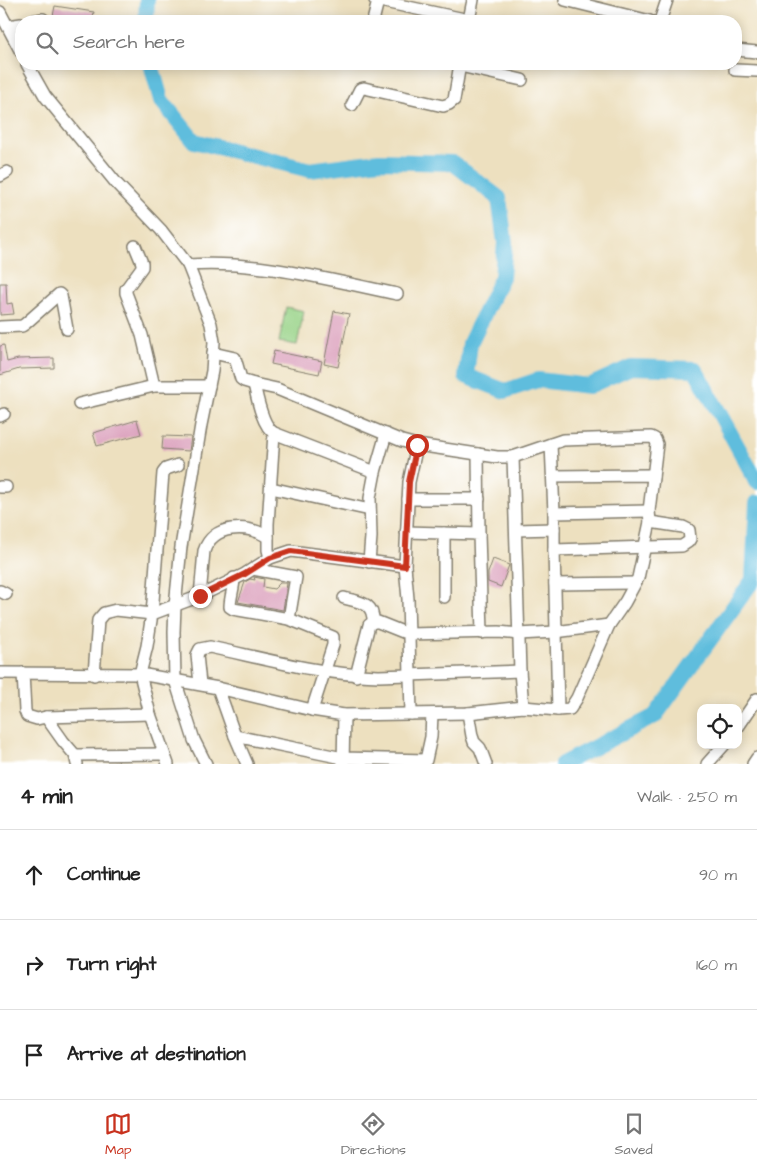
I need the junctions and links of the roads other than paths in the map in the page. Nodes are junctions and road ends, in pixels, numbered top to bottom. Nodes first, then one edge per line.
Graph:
1 (377, 0) edge
2 (473, 0) edge
3 (565, 0) edge
4 (617, 0) edge
5 (666, 0) edge
6 (0, 12) edge
7 (613, 12) junction
8 (374, 15) edge
9 (425, 15) edge
10 (471, 15) edge
11 (624, 15) edge
12 (662, 15) edge
13 (15, 25) edge
14 (8, 26) junction
15 (15, 40) edge
16 (742, 51) edge
17 (757, 52) edge
18 (30, 70) edge
19 (459, 70) edge
20 (481, 70) edge
21 (736, 70) dead end
22 (757, 71) edge
23 (522, 80) dead end
24 (352, 104) dead end
25 (135, 246) dead end
26 (188, 265) junction
27 (397, 294) dead end
28 (0, 327) edge
29 (67, 329) dead end
30 (213, 354) junction
31 (254, 384) junction
32 (154, 386) junction
33 (209, 386) junction
34 (79, 404) dead end
35 (274, 433) junction
36 (386, 434) junction
37 (551, 444) junction
38 (417, 445) junction
39 (478, 454) junction
40 (513, 457) junction
41 (178, 465) dead end
42 (375, 472) junction
43 (553, 476) junction
44 (653, 477) junction
45 (271, 488) junction
46 (408, 499) junction
47 (479, 500) junction
48 (370, 510) junction
49 (554, 513) junction
50 (649, 517) junction
51 (554, 529) junction
52 (516, 530) junction
53 (406, 532) junction
54 (444, 533) junction
55 (479, 534) junction
56 (268, 537) junction
57 (646, 548) junction
58 (554, 550) junction
59 (270, 558) junction
60 (369, 562) junction
61 (405, 566) junction
62 (253, 569) junction
63 (234, 578) junction
64 (634, 583) junction
65 (555, 584) junction
66 (200, 596) junction
67 (444, 597) dead end
68 (344, 598) dead end
69 (174, 606) junction
70 (152, 614) junction
71 (289, 619) junction
72 (373, 622) junction
73 (609, 625) junction
74 (555, 632) junction
75 (482, 633) junction
76 (408, 634) junction
77 (519, 634) junction
78 (324, 671) junction
79 (520, 671) junction
80 (0, 673) edge
81 (23, 674) junction
82 (140, 674) junction
83 (94, 675) junction
84 (410, 675) junction
85 (356, 676) junction
86 (175, 680) junction
87 (200, 684) junction
88 (218, 688) junction
89 (757, 699) edge
90 (523, 707) junction
91 (312, 710) junction
92 (558, 710) junction
93 (468, 713) junction
94 (150, 714) junction
95 (411, 714) junction
96 (432, 714) junction
97 (344, 715) junction
98 (46, 717) junction
99 (742, 720) edge
100 (235, 736) junction
101 (720, 749) edge
102 (757, 758) edge
103 (76, 759) edge
104 (165, 759) edge
105 (343, 761) edge
106 (425, 762) edge
107 (206, 764) edge
108 (247, 764) edge
109 (486, 764) edge
110 (706, 764) edge
111 (753, 764) edge

1 - 8 street
1 - 9 street
2 - 10 street
3 - 7 street
4 - 7 street
5 - 12 street
6 - 14 street
7 - 11 street
13 - 14 street
14 - 15 street
16 - 17 street
18 - 26 street
19 - 24 street
20 - 23 street
21 - 22 street
25 - 32 street
26 - 27 street
26 - 30 street
28 - 29 street
30 - 31 street
30 - 33 street
31 - 35 street
31 - 36 street
32 - 33 street
32 - 34 street
33 - 69 street
35 - 42 street
35 - 45 street
36 - 38 street
36 - 42 street
37 - 40 street
37 - 43 street
37 - 44 street
38 - 39 street
38 - 46 street
39 - 40 street
39 - 47 street
40 - 52 street
41 - 70 street
42 - 48 street
43 - 44 street
43 - 49 street
44 - 50 street
45 - 48 street
45 - 56 street
46 - 47 street
46 - 53 street
47 - 55 street
48 - 60 street
49 - 50 street
49 - 51 street
50 - 57 street
50 - 57 street
51 - 52 street
51 - 58 street
52 - 77 street
53 - 54 street
53 - 61 street
54 - 55 street
54 - 67 street
55 - 75 street
56 - 59 street
56 - 66 street
57 - 58 street
57 - 64 street
58 - 65 street
59 - 60 street
59 - 62 street
60 - 61 street
61 - 76 street
62 - 63 street
62 - 71 street
63 - 66 street
63 - 71 street
64 - 65 street
64 - 73 street
65 - 74 street
66 - 69 street
68 - 72 street
69 - 70 street
69 - 86 street
70 - 82 street
70 - 83 street
71 - 78 street
72 - 76 street
72 - 85 street
73 - 74 street
73 - 92 street
74 - 77 street
74 - 92 street
75 - 76 street
75 - 77 street
76 - 84 street
77 - 79 street
78 - 85 street
78 - 87 street
78 - 91 street
79 - 84 street
79 - 90 street
80 - 81 street
81 - 83 street
81 - 98 street
82 - 83 street
82 - 86 street
82 - 94 street
84 - 85 street
84 - 95 street
86 - 87 street
86 - 107 street
87 - 88 street
88 - 91 street
88 - 100 street
89 - 99 street
90 - 92 street
90 - 93 street
91 - 97 street
93 - 96 street
93 - 109 street
94 - 98 street
94 - 104 street
95 - 96 street
95 - 97 street
96 - 106 street
97 - 105 street
98 - 103 street
100 - 105 street
100 - 108 street
101 - 110 street
102 - 111 street
103 - 104 street
105 - 106 street

